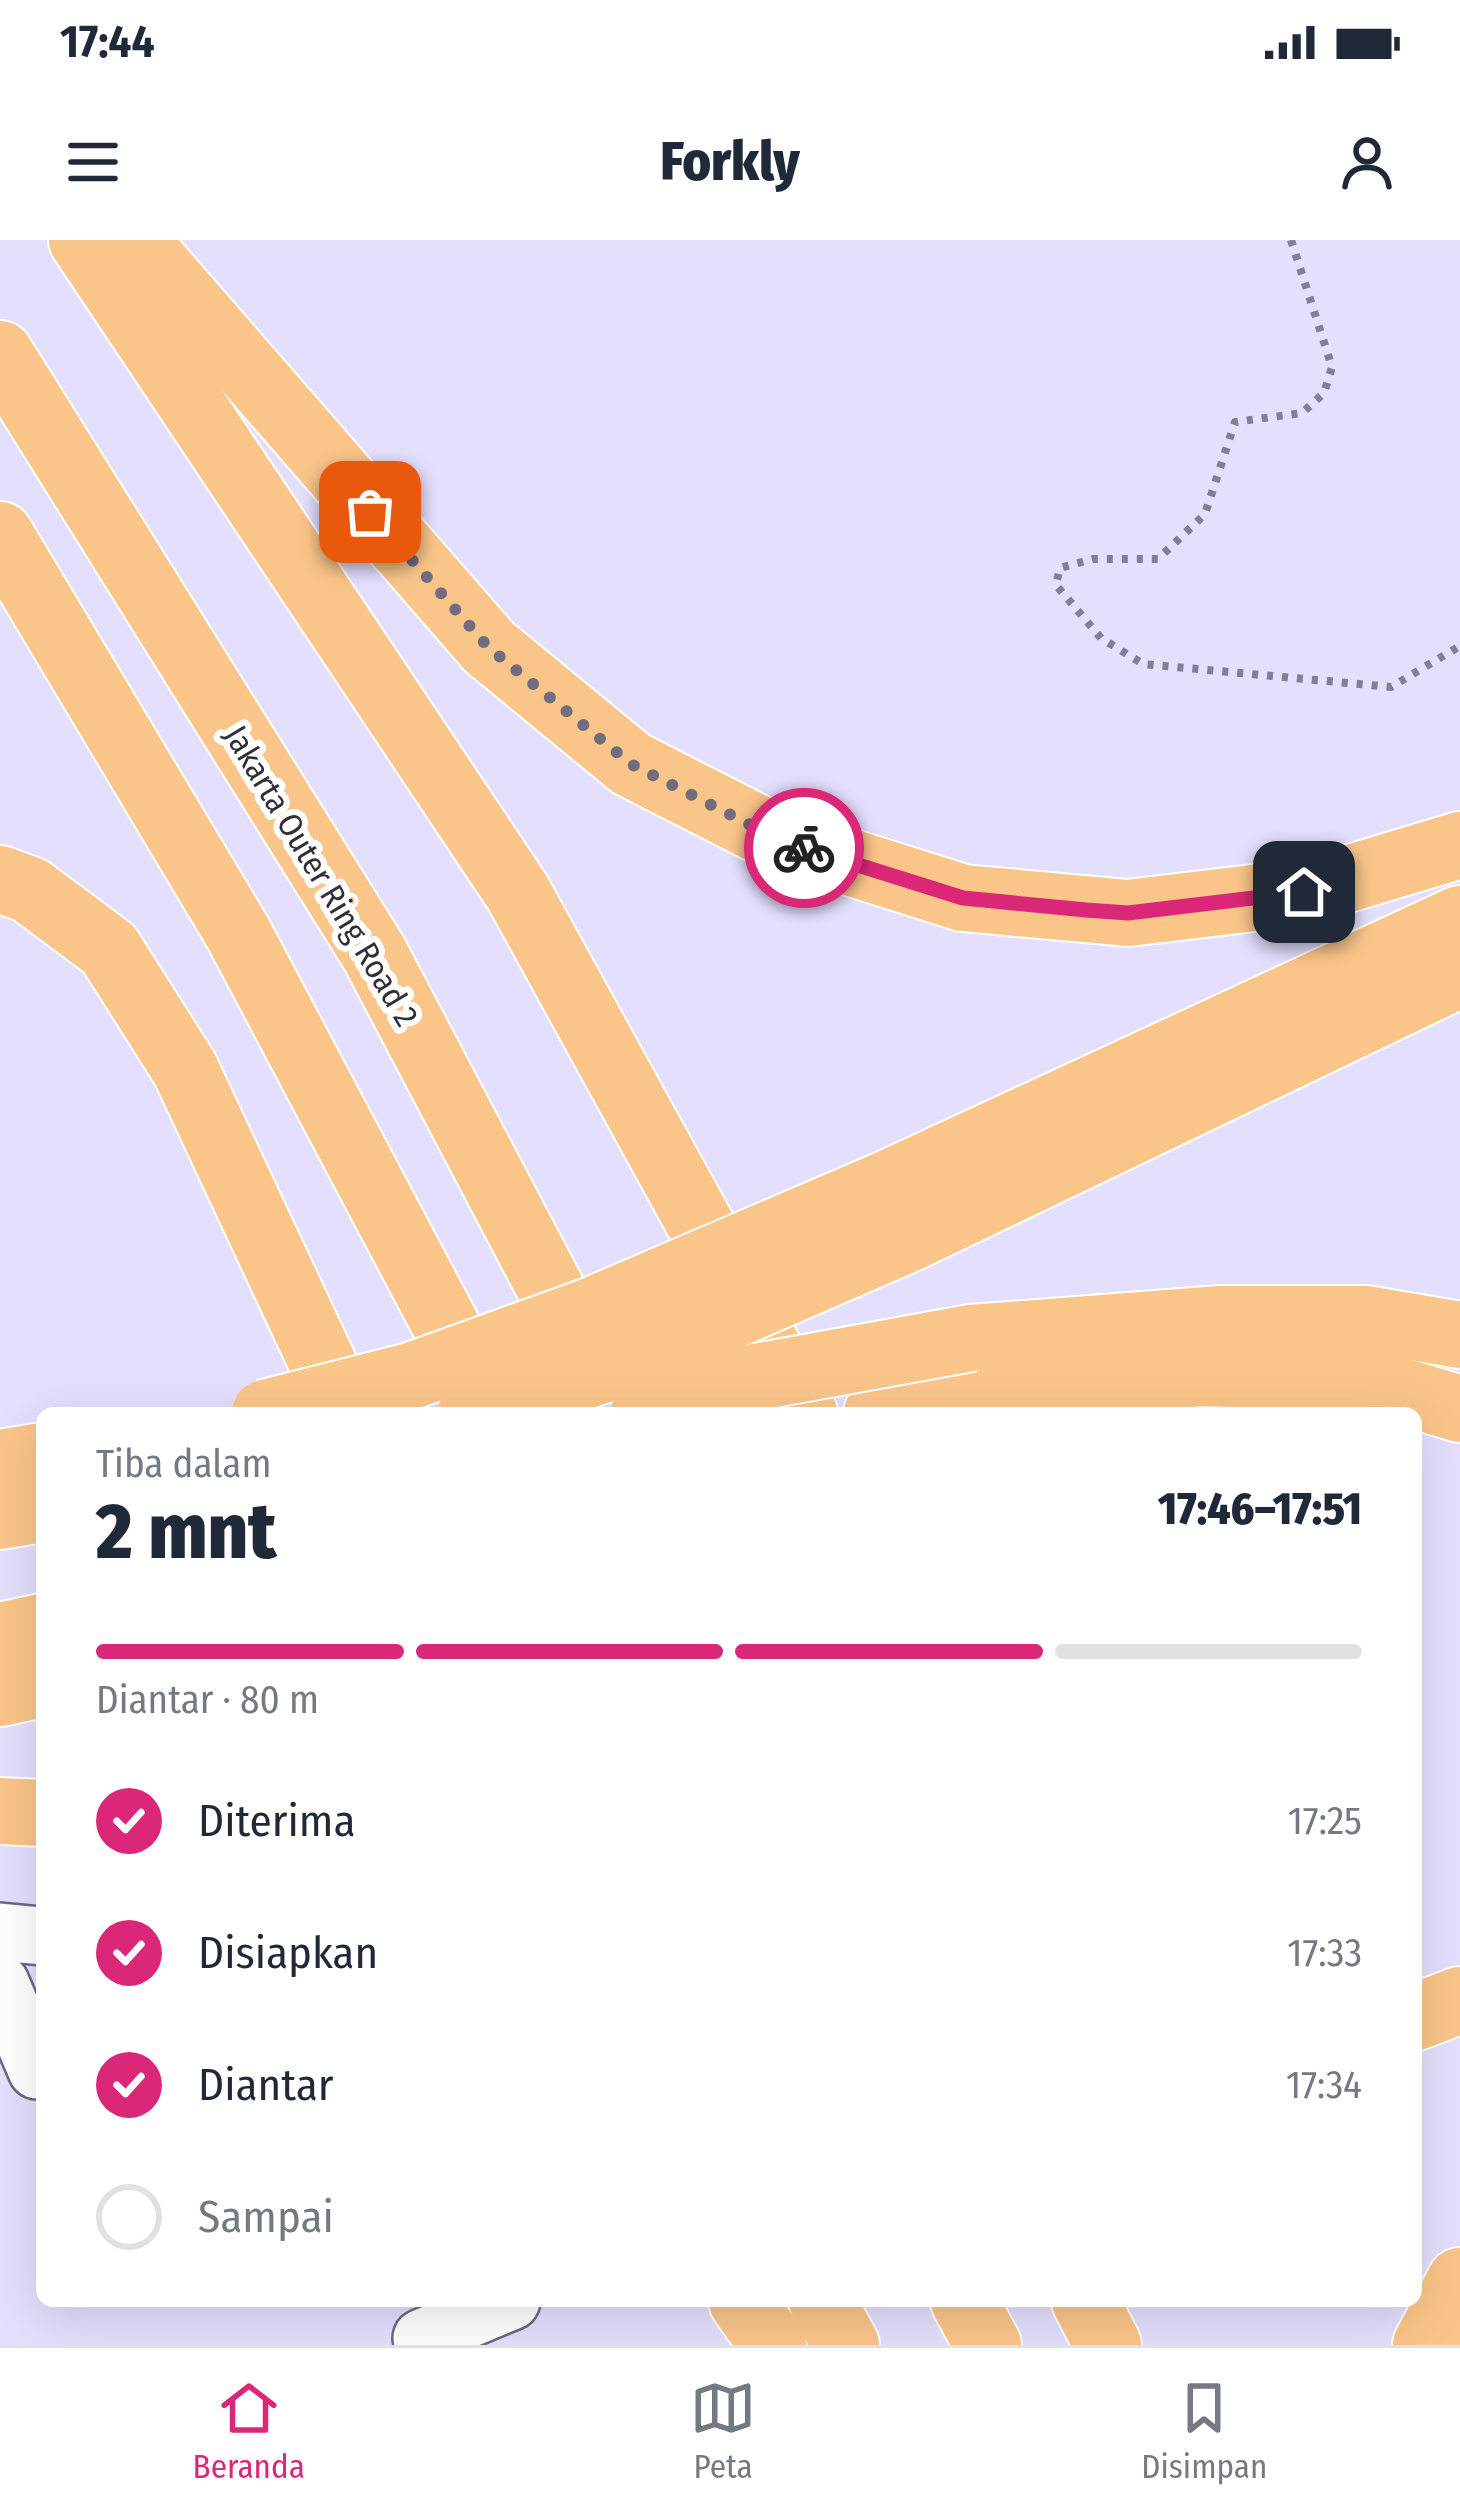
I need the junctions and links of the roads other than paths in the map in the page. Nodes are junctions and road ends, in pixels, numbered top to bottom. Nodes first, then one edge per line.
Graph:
1 (82, 240) edge
2 (135, 240) edge
3 (0, 354) edge
4 (0, 535) edge
5 (1460, 844) edge
6 (0, 878) edge
7 (1460, 919) edge
8 (1460, 974) edge
9 (899, 1211) junction
10 (1460, 1335) edge
11 (980, 1365) junction
12 (289, 1407) edge
13 (343, 1407) edge
14 (490, 1407) edge
15 (490, 1407) edge
16 (613, 1407) edge
17 (662, 1407) edge
18 (802, 1407) edge
19 (890, 1407) edge
20 (1460, 1409) edge
21 (36, 1457) edge
22 (0, 1463) edge
23 (36, 1511) edge
24 (0, 1516) edge
25 (36, 1629) edge
26 (0, 1636) edge
27 (36, 1685) edge
28 (0, 1693) edge
29 (0, 1811) edge
30 (36, 1813) edge
31 (0, 1932) edge
32 (36, 1935) edge
33 (0, 1983) edge
34 (1460, 2000) edge
35 (1422, 2015) edge
36 (26, 2076) edge
37 (1460, 2282) edge
38 (491, 2307) edge
39 (746, 2307) edge
40 (825, 2307) edge
41 (967, 2307) edge
42 (1088, 2307) edge
43 (417, 2328) edge
44 (773, 2345) edge
45 (846, 2345) edge
46 (988, 2345) edge
47 (1108, 2345) edge
48 (1426, 2345) edge

1 - 18 highway
2 - 5 highway
3 - 16 highway, Jakarta Outer Ring Road 2
4 - 14 highway
6 - 13 highway
7 - 9 highway
8 - 9 highway
9 - 12 highway, bridge
9 - 15 highway, bridge
10 - 11 highway
11 - 17 highway, bridge
11 - 19 highway
11 - 20 highway
21 - 22 highway
23 - 24 highway
25 - 26 highway
27 - 28 highway
29 - 30 highway
31 - 32 street
33 - 36 street
34 - 35 highway
37 - 48 highway
38 - 43 street
39 - 44 highway
40 - 45 highway
41 - 46 highway
42 - 47 highway

